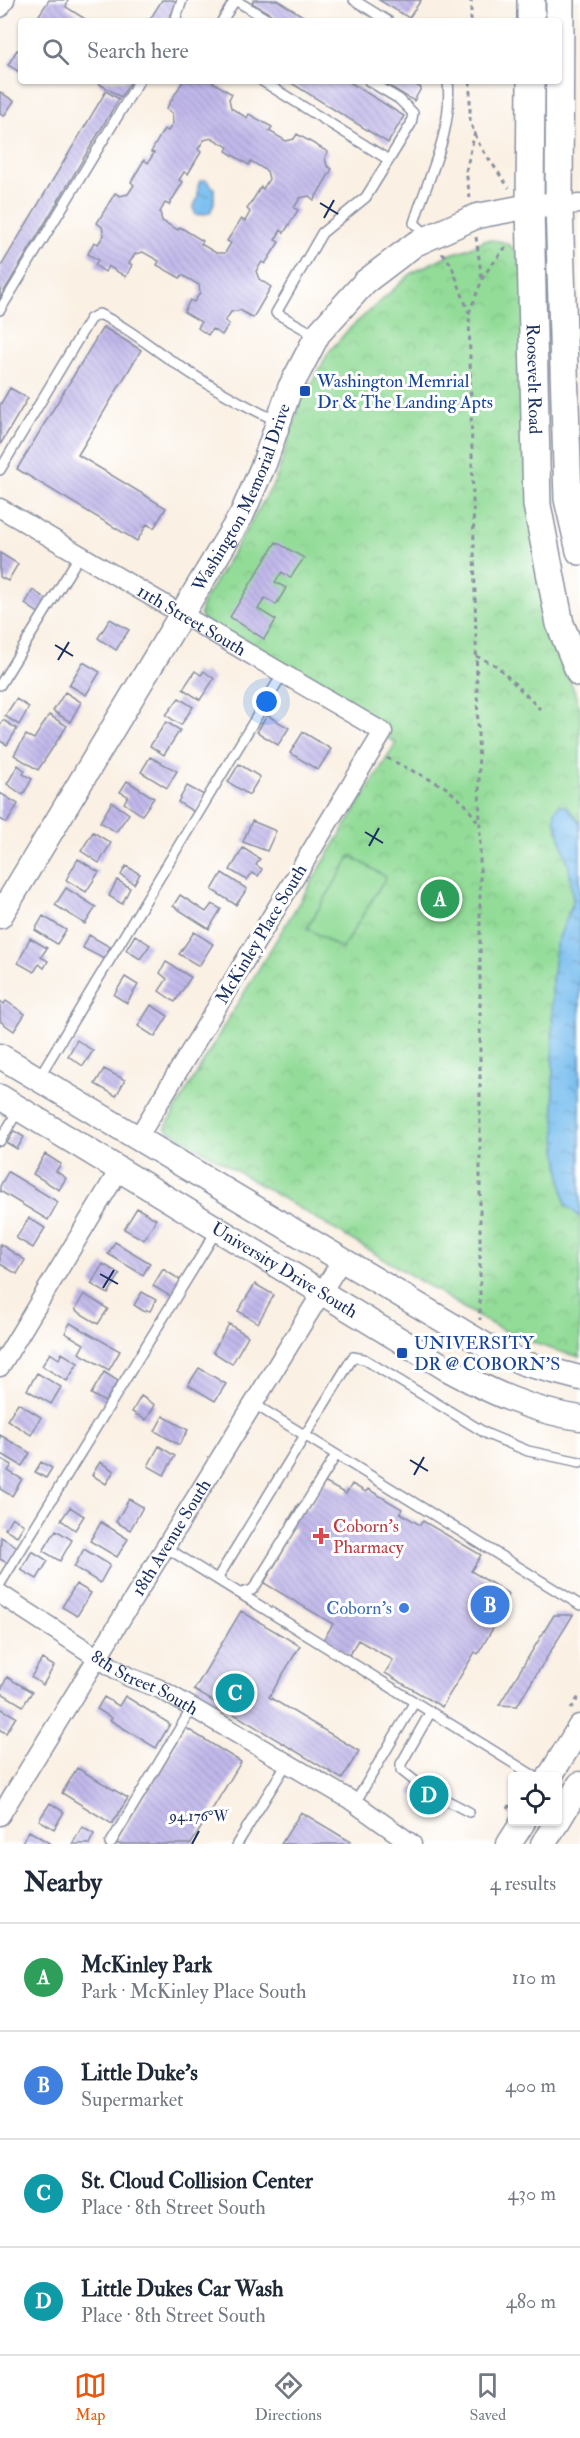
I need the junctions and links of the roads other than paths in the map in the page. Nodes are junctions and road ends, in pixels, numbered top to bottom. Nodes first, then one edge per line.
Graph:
1 (5, 0) edge
2 (182, 0) edge
3 (354, 0) edge
4 (531, 0) edge
5 (560, 0) edge
6 (0, 8) edge
7 (176, 18) edge
8 (224, 18) edge
9 (265, 18) edge
10 (382, 18) edge
11 (531, 18) edge
12 (561, 18) edge
13 (562, 46) edge
14 (137, 84) edge
15 (267, 84) edge
16 (374, 84) edge
17 (448, 84) edge
18 (531, 84) edge
19 (389, 160) junction
20 (569, 205) edge
21 (530, 207) junction
22 (429, 238) junction
23 (0, 310) edge
24 (317, 336) junction
25 (279, 422) junction
26 (0, 470) edge
27 (0, 508) edge
28 (580, 551) edge
29 (80, 555) junction
30 (181, 614) junction
31 (283, 673) junction
32 (580, 673) edge
33 (0, 685) edge
34 (383, 732) joint
35 (0, 916) edge
36 (0, 921) edge
37 (0, 935) edge
38 (0, 1056) edge
39 (38, 1079) junction
40 (10, 1103) edge
41 (139, 1137) junction
42 (0, 1141) edge
43 (119, 1170) junction
44 (217, 1230) junction
45 (343, 1258) junction
46 (322, 1293) junction
47 (0, 1366) edge
48 (580, 1378) edge
49 (254, 1404) junction
50 (580, 1418) edge
51 (305, 1435) junction
52 (336, 1455) junction
53 (580, 1462) edge
54 (165, 1547) junction
55 (217, 1579) junction
56 (0, 1584) edge
57 (240, 1593) junction
58 (0, 1594) edge
59 (578, 1600) edge
60 (97, 1657) junction
61 (414, 1703) junction
62 (192, 1708) junction
63 (430, 1713) junction
64 (580, 1727) edge
65 (287, 1763) junction
66 (527, 1772) edge
67 (416, 1782) dead end
68 (566, 1789) edge
69 (448, 1801) dead end
70 (355, 1803) junction
71 (469, 1812) dead end
72 (0, 1816) edge
73 (520, 1826) edge
74 (554, 1826) edge
75 (110, 1844) edge
76 (237, 1844) edge
77 (412, 1844) edge
78 (509, 1844) edge
79 (543, 1844) edge

1 - 6 street
2 - 7 lane
3 - 10 lane
4 - 11 main road
5 - 12 main road, Roosevelt Road
8 - 9 lane
13 - 20 main road, Roosevelt Road
14 - 23 lane
15 - 19 lane
16 - 19 lane
17 - 22 lane
18 - 21 main road, Roosevelt Road
19 - 24 lane
20 - 21 main road, Washington Memorial Drive
20 - 28 main road, Roosevelt Road
21 - 22 main road, Washington Memorial Drive
21 - 32 main road, Roosevelt Road
22 - 24 main road, Washington Memorial Drive
24 - 25 main road, Washington Memorial Drive
25 - 26 lane
25 - 30 main road, Washington Memorial Drive
27 - 29 street, 11th Street South
29 - 30 street, 11th Street South
29 - 33 lane
30 - 31 street, 11th Street South
30 - 35 main road, Washington Memorial Drive
31 - 34 street, 11th Street South
31 - 39 lane
34 - 41 street, McKinley Place South
36 - 37 main road
38 - 39 main road
39 - 41 main road
40 - 42 lane
40 - 43 main road, University Drive South
41 - 45 main road
43 - 44 main road, University Drive South
43 - 47 street
44 - 46 main road, University Drive South
44 - 56 lane
45 - 46 street, 18th Avenue South
45 - 48 main road
46 - 49 street, 18th Avenue South
46 - 50 main road, University Drive South
49 - 51 lane
49 - 54 street, 18th Avenue South
51 - 52 lane
51 - 53 lane
51 - 55 lane
52 - 57 lane
52 - 59 lane
54 - 55 lane
54 - 60 street, 18th Avenue South
55 - 57 lane
57 - 61 lane
58 - 60 street, 8th Street South
60 - 62 street, 8th Street South
60 - 72 street, 18th Avenue South
61 - 63 lane
61 - 70 lane
62 - 65 street, 8th Street South
62 - 75 lane
63 - 66 lane
63 - 67 lane
64 - 68 main road
65 - 70 street, 8th Street South
65 - 76 lane
69 - 71 lane
70 - 77 street, 8th Street South
73 - 78 main road
74 - 79 main road

